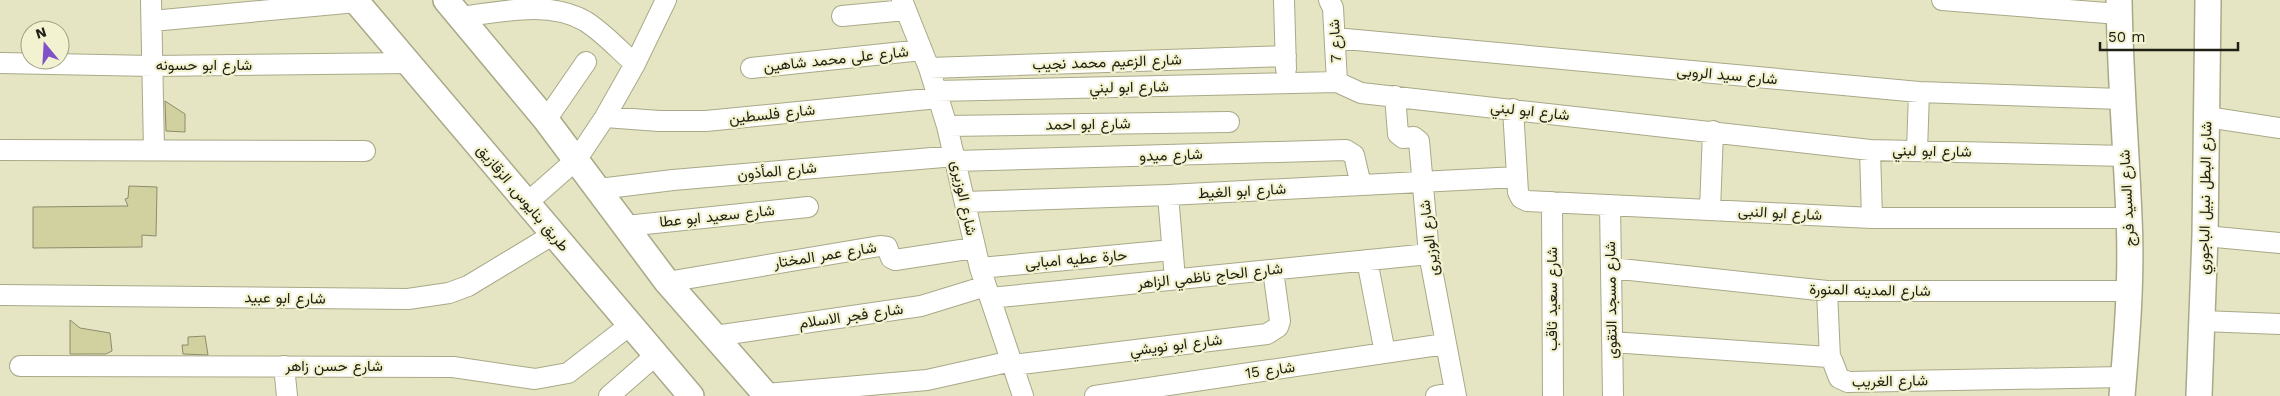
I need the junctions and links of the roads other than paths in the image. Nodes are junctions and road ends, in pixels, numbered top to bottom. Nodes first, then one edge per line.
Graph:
1 (152, 0) edge
2 (666, 0) edge
3 (1284, 0) edge
4 (1329, 0) edge
5 (1942, 0) edge
6 (2208, 0) edge
7 (356, 1) edge
8 (905, 3) edge
9 (570, 7) edge
10 (2119, 7) edge
11 (453, 8) edge
12 (842, 16) dead end
13 (152, 21) junction
14 (1334, 38) junction
15 (1286, 56) junction
16 (925, 59) junction
17 (586, 62) dead end
18 (0, 63) edge
19 (409, 63) junction
20 (635, 64) junction
21 (153, 66) junction
22 (751, 68) dead end
23 (1337, 82) junction
24 (1287, 84) junction
25 (1919, 92) junction
26 (937, 95) junction
27 (1395, 96) junction
28 (2121, 99) junction
29 (1513, 109) junction
30 (605, 117) junction
31 (2207, 117) junction
32 (546, 120) junction
33 (1229, 122) dead end
34 (947, 126) junction
35 (2280, 128) edge
36 (1713, 131) junction
37 (0, 150) edge
38 (154, 150) junction
39 (1870, 150) junction
40 (364, 151) dead end
41 (1917, 151) junction
42 (2125, 156) junction
43 (956, 158) junction
44 (577, 159) junction
45 (1517, 177) junction
46 (1423, 182) junction
47 (1362, 185) junction
48 (599, 189) junction
49 (1168, 195) junction
50 (966, 202) junction
51 (1552, 202) junction
52 (527, 203) junction
53 (1610, 205) junction
54 (808, 207) dead end
55 (1710, 210) junction
56 (1872, 218) junction
57 (2129, 218) junction
58 (626, 226) junction
59 (554, 234) junction
60 (2205, 236) junction
61 (2280, 243) edge
62 (974, 248) junction
63 (1172, 250) junction
64 (1429, 254) junction
65 (1367, 260) junction
66 (1611, 268) junction
67 (1273, 270) junction
68 (1175, 280) junction
69 (667, 282) junction
70 (986, 284) junction
71 (2129, 291) junction
72 (1828, 292) junction
73 (0, 295) edge
74 (2202, 321) junction
75 (2280, 324) edge
76 (630, 325) junction
77 (715, 336) junction
78 (1612, 342) junction
79 (1445, 344) junction
80 (1385, 353) junction
81 (656, 355) junction
82 (1830, 358) junction
83 (1012, 363) junction
84 (20, 366) dead end
85 (284, 366) junction
86 (2123, 386) edge
87 (766, 395) edge
88 (1449, 395) edge
89 (287, 396) edge
90 (610, 396) edge
91 (691, 396) edge
92 (1023, 396) edge
93 (1095, 396) edge
94 (1552, 396) edge
95 (1613, 396) edge
96 (2199, 396) edge

1 - 13 street
2 - 20 street
3 - 15 street
4 - 14 street, شارع 7
5 - 10 street
6 - 31 main road, شارع البطل نبيل الباجوري
7 - 13 street
7 - 19 main road, طريق بنايوس, الزقازيق
8 - 12 street
8 - 16 street, شارع الوزيرى
9 - 11 street
9 - 20 street
10 - 28 main road, شارع السيد فرج
11 - 32 main road
13 - 21 street
14 - 23 street, شارع 7
14 - 25 street, شارع سيد الروبى
15 - 16 street, شارع الزعيم محمد نجيب
15 - 24 street
16 - 22 street, شارع على محمد شاهين
16 - 26 street, شارع الوزيرى
17 - 32 street
18 - 21 street, شارع ابو حسونه
19 - 21 street, شارع ابو حسونه
19 - 52 main road, طريق بنايوس, الزقازيق
20 - 30 street
21 - 38 street
23 - 24 street, شارع ابو لبني
23 - 27 street, شارع ابو لبني
24 - 26 street, شارع ابو لبني
25 - 28 street, شارع سيد الروبى
25 - 41 street
26 - 30 street, شارع فلسطين
26 - 34 street, شارع الوزيرى
27 - 29 street, شارع ابو لبني
27 - 46 street, شارع الوزيرى
28 - 42 main road, شارع السيد فرج
29 - 36 street, شارع ابو لبني
29 - 45 street, شارع ابو النبى
30 - 44 street
31 - 35 street
31 - 60 main road, شارع البطل نبيل الباجوري
32 - 44 main road
33 - 34 street, شارع ابو احمد
34 - 43 street, شارع الوزيرى
36 - 39 street, شارع ابو لبني
36 - 55 street
37 - 38 street
38 - 40 street
39 - 41 street, شارع ابو لبني
39 - 56 street
41 - 42 street, شارع ابو لبني
42 - 57 main road, شارع السيد فرج
43 - 47 street, شارع ميدو
43 - 48 street, شارع المأذون
43 - 50 street, شارع الوزيرى
44 - 48 main road
44 - 52 street
45 - 46 street, شارع ابو الغيط
45 - 51 street, شارع ابو النبى
46 - 47 street, شارع ابو الغيط
46 - 64 street, شارع الوزيرى
47 - 49 street, شارع ابو الغيط
48 - 58 main road
49 - 50 street, شارع ابو الغيط
49 - 63 street
50 - 62 street, شارع الوزيرى
51 - 53 street, شارع ابو النبى
51 - 94 street, شارع سعيد ثاقب
52 - 59 main road, طريق بنايوس, الزقازيق
53 - 55 street, شارع ابو النبى
53 - 66 street, شارع مسجد التقوى
54 - 58 street, شارع سعيد ابو عطا
55 - 56 street, شارع ابو النبى
56 - 57 street, شارع ابو النبى
57 - 71 main road, شارع السيد فرج
58 - 69 main road
59 - 73 street, شارع ابو عبيد
59 - 76 main road, طريق بنايوس, الزقازيق
60 - 61 street
60 - 74 main road, شارع البطل نبيل الباجوري
62 - 69 street, شارع عمر المختار
62 - 70 street, شارع الوزيرى
63 - 68 street
63 - 70 street, حارة عطيه امبابى
64 - 65 street, شارع الحاج ناظمي الزاهر
64 - 79 street, شارع الوزيرى
65 - 67 street, شارع الحاج ناظمي الزاهر
65 - 80 street
66 - 72 street, شارع المدينه المنورة
66 - 78 street, شارع مسجد التقوى
67 - 68 street, شارع الحاج ناظمي الزاهر
67 - 83 street, شارع ابو نويشي
68 - 70 street, شارع الحاج ناظمي الزاهر
69 - 77 main road
70 - 77 street, شارع فجر الاسلام
70 - 83 street, شارع الوزيرى
71 - 72 street, شارع المدينه المنورة
71 - 86 main road, شارع السيد فرج
72 - 82 street
74 - 75 street
74 - 96 main road, شارع البطل نبيل الباجوري
76 - 81 main road, طريق بنايوس, الزقازيق
76 - 85 street, شارع حسن زاهر
77 - 87 main road
78 - 82 street
78 - 95 street, شارع مسجد التقوى
79 - 80 street, شارع 15
79 - 88 street, شارع الوزيرى
80 - 93 street, شارع 15
81 - 90 street
81 - 91 main road, طريق بنايوس, الزقازيق
82 - 86 street, شارع الغريب
83 - 87 street, شارع ابو نويشي
83 - 92 street, شارع الوزيرى
84 - 85 street, شارع حسن زاهر
85 - 89 street

